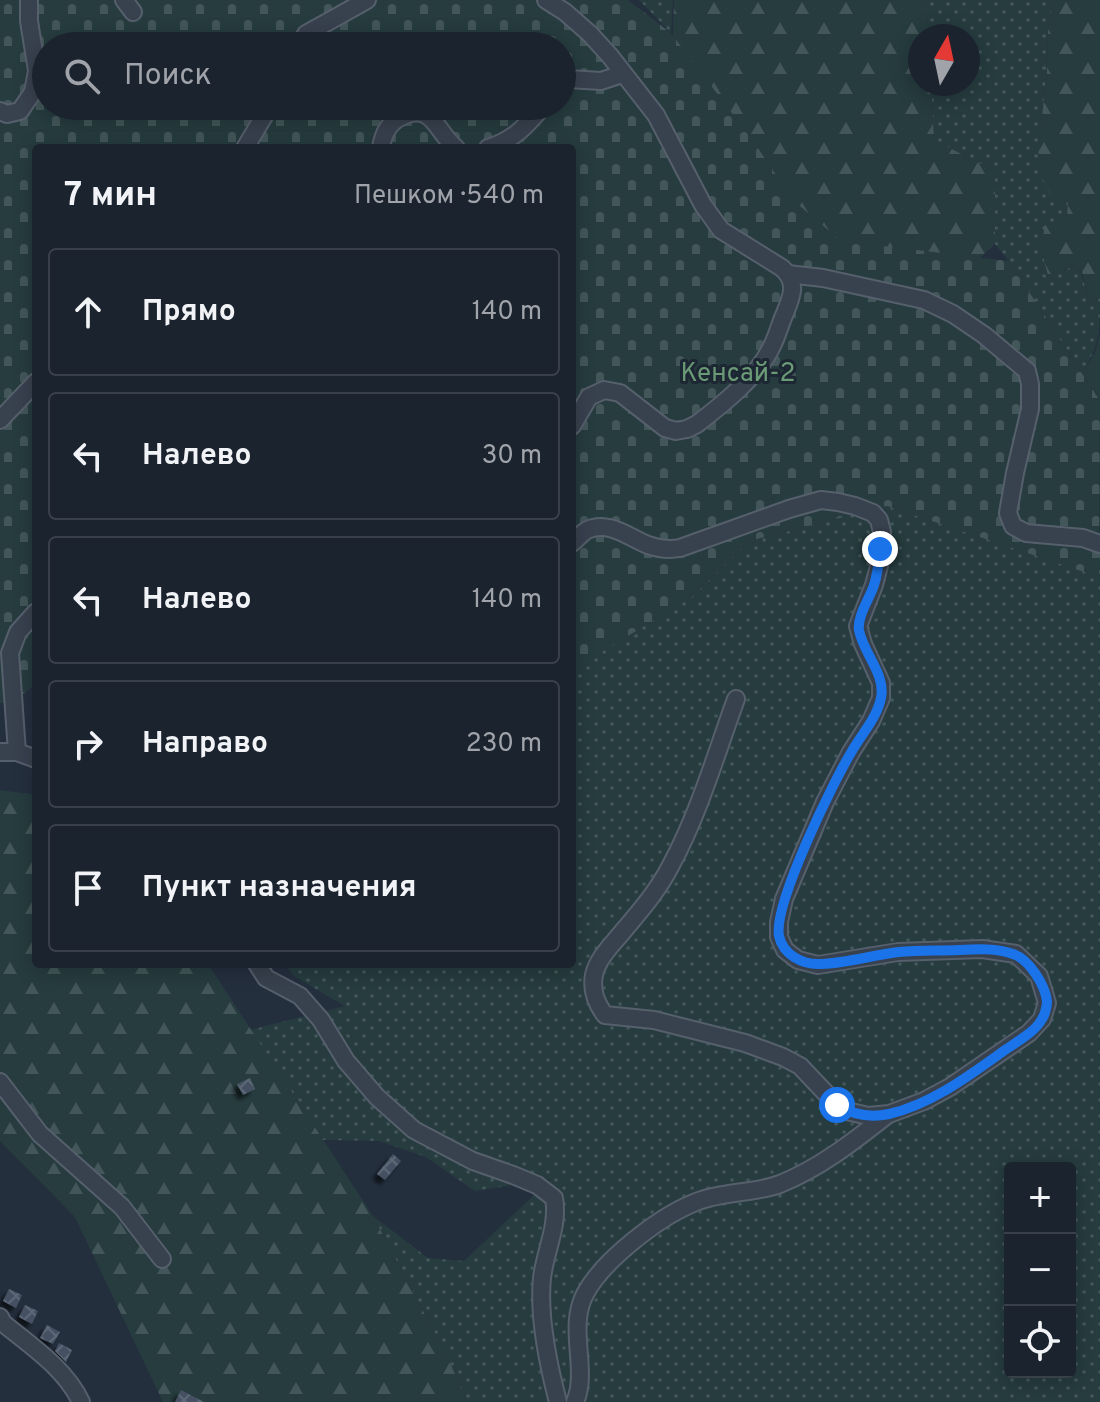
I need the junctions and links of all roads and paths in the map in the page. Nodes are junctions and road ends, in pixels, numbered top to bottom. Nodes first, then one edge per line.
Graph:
1 (29, 0) edge
2 (367, 0) edge
3 (546, 0) edge
4 (310, 32) edge
5 (32, 40) edge
6 (622, 74) junction
7 (576, 79) edge
8 (32, 93) edge
9 (0, 111) edge
10 (262, 120) edge
11 (395, 120) edge
12 (433, 120) edge
13 (531, 120) edge
14 (247, 144) edge
15 (382, 144) edge
16 (451, 144) edge
17 (502, 144) edge
18 (788, 274) junction
19 (32, 386) edge
20 (576, 419) edge
21 (0, 420) edge
22 (576, 539) edge
23 (1100, 544) edge
24 (32, 616) edge
25 (736, 699) dead end
26 (0, 752) edge
27 (17, 752) junction
28 (32, 758) edge
29 (260, 968) edge
30 (0, 1082) edge
31 (889, 1114) junction
32 (162, 1259) dead end
33 (1, 1322) edge
34 (81, 1402) edge
35 (558, 1402) edge
36 (575, 1402) edge

1 - 5 street
2 - 4 street
3 - 6 street
6 - 7 street
6 - 18 street
8 - 9 street
10 - 14 street
11 - 15 street
12 - 16 street
13 - 17 street
18 - 20 street
18 - 23 street
19 - 21 street
22 - 31 street
24 - 27 street
25 - 31 street
26 - 27 street
27 - 28 street
29 - 35 street
30 - 32 street
31 - 36 street
33 - 34 street

